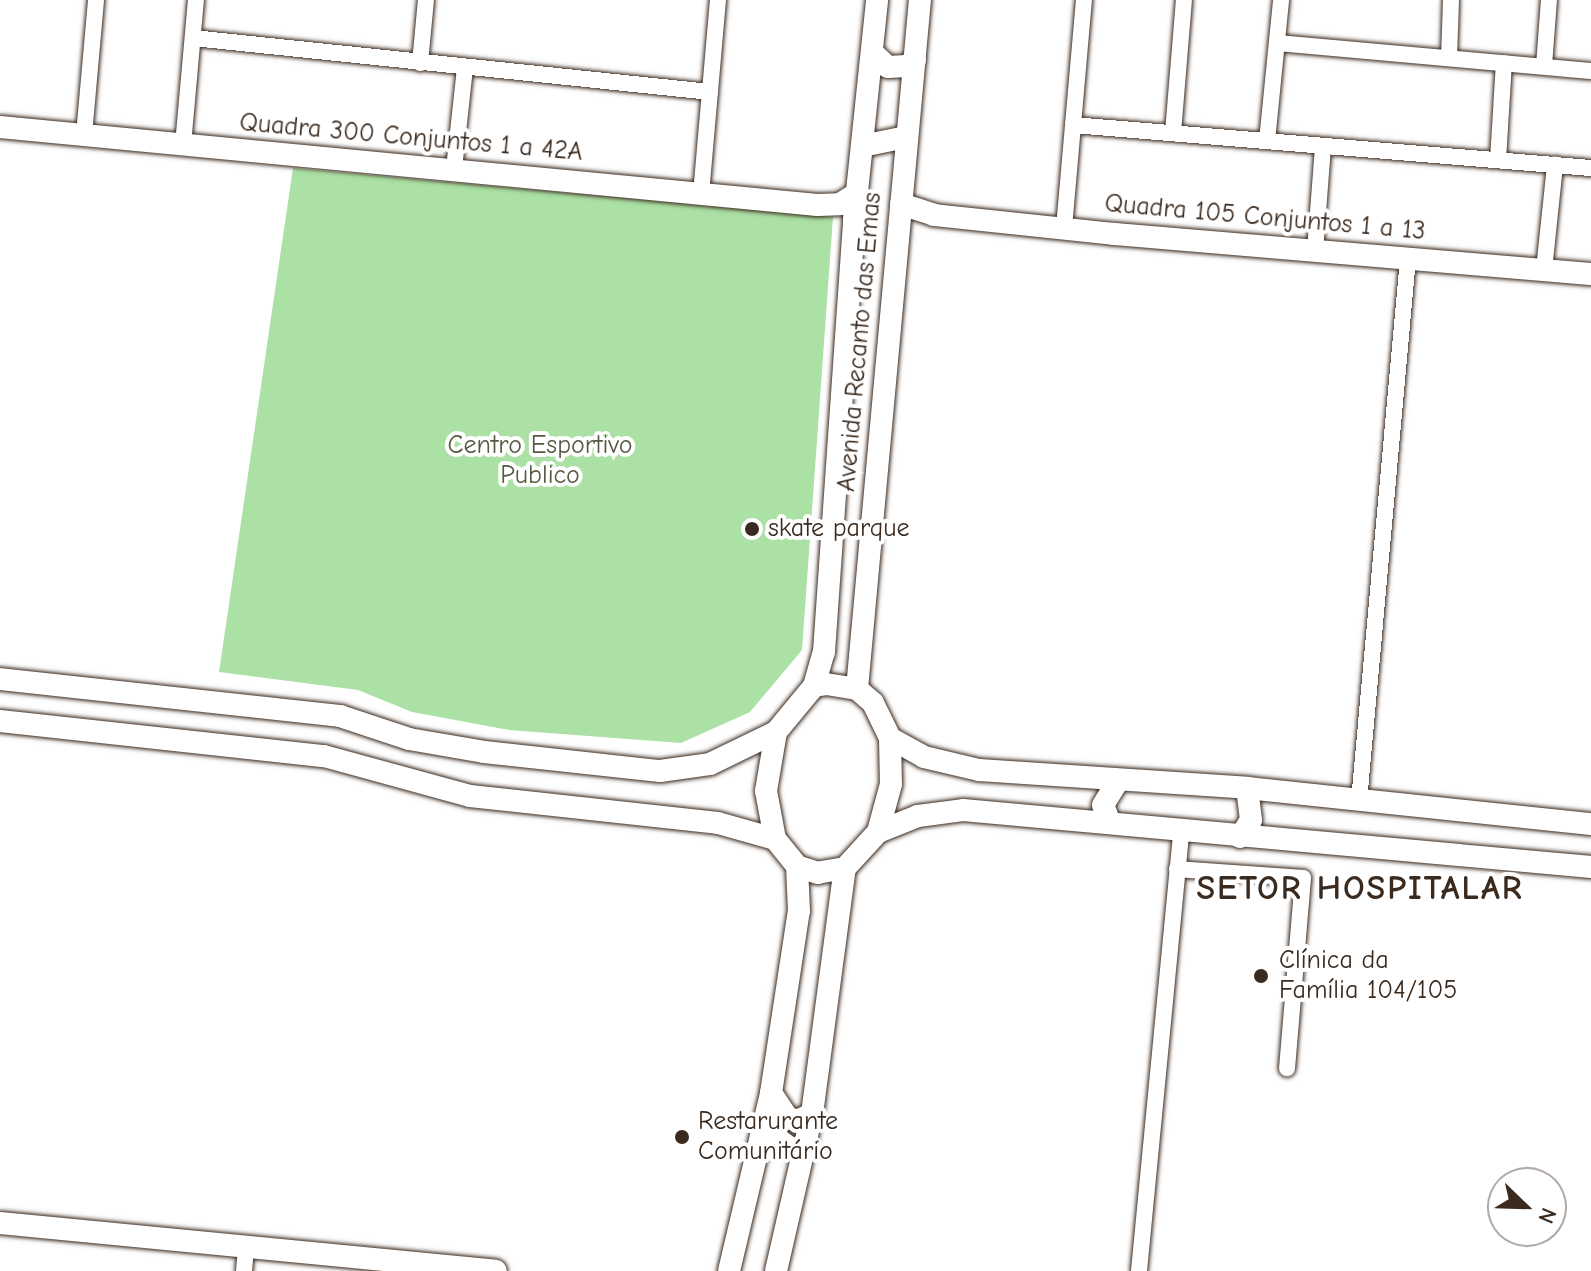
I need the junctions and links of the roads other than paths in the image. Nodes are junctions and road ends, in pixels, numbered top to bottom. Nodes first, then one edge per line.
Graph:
1 (96, 0) edge
2 (196, 0) edge
3 (426, 0) edge
4 (718, 0) edge
5 (877, 0) edge
6 (920, 0) edge
7 (1084, 0) edge
8 (1184, 0) edge
9 (1281, 0) edge
10 (1451, 0) edge
11 (1549, 0) edge
12 (193, 38) junction
13 (1277, 43) junction
14 (874, 54) junction
15 (1449, 58) junction
16 (915, 60) junction
17 (420, 63) junction
18 (1504, 63) junction
19 (1544, 66) junction
20 (465, 68) junction
21 (1591, 71) edge
22 (710, 92) junction
23 (867, 100) junction
24 (908, 106) junction
25 (1073, 125) junction
26 (0, 127) edge
27 (1173, 133) junction
28 (84, 135) junction
29 (906, 137) junction
30 (1267, 141) junction
31 (183, 145) junction
32 (862, 146) junction
33 (1323, 146) junction
34 (1498, 160) junction
35 (1555, 165) junction
36 (1591, 168) edge
37 (454, 169) junction
38 (857, 193) junction
39 (701, 194) junction
40 (817, 205) junction
41 (900, 212) junction
42 (854, 220) junction
43 (1064, 228) junction
44 (1315, 251) junction
45 (1408, 258) junction
46 (1544, 270) junction
47 (1591, 274) edge
48 (0, 679) edge
49 (814, 686) junction
50 (857, 689) junction
51 (0, 721) edge
52 (776, 732) junction
53 (890, 738) junction
54 (1118, 781) junction
55 (1247, 788) junction
56 (1359, 801) junction
57 (1110, 823) junction
58 (1591, 824) edge
59 (1181, 831) junction
60 (878, 832) junction
61 (1240, 837) junction
62 (775, 839) junction
63 (797, 866) junction
64 (1591, 867) edge
65 (845, 868) junction
66 (1177, 869) junction
67 (1287, 1068) dead end
68 (771, 1093) junction
69 (812, 1114) junction
70 (758, 1151) junction
71 (802, 1156) junction
72 (0, 1223) edge
73 (246, 1248) junction
74 (344, 1264) edge
75 (444, 1268) edge
76 (244, 1271) edge
77 (496, 1271) edge
78 (729, 1271) edge
79 (776, 1271) edge
80 (1139, 1271) edge

1 - 28 street
2 - 12 street
3 - 17 street
4 - 22 street
5 - 14 main road, Avenida Recanto das Emas
6 - 16 main road, Avenida Recanto das Emas
7 - 25 street
8 - 27 street
9 - 13 street
10 - 15 street
11 - 19 street
12 - 17 street
12 - 31 street
13 - 15 street
13 - 30 street
14 - 16 main road
14 - 23 main road, Avenida Recanto das Emas
15 - 18 street
16 - 24 main road, Avenida Recanto das Emas
17 - 20 street
18 - 19 street
18 - 34 street
19 - 21 street
20 - 22 street
20 - 37 street
22 - 39 street
23 - 24 main road
23 - 32 main road, Avenida Recanto das Emas
24 - 29 main road, Avenida Recanto das Emas
25 - 27 street
25 - 43 street
26 - 28 main road, Quadra 300 Conjuntos 1 a 42A
27 - 30 street
28 - 31 main road, Quadra 300 Conjuntos 1 a 42A
29 - 32 main road
29 - 41 main road, Avenida Recanto das Emas
30 - 33 street
31 - 37 main road, Quadra 300 Conjuntos 1 a 42A
32 - 38 main road, Avenida Recanto das Emas
33 - 34 street
33 - 44 street
34 - 35 street
35 - 36 street
35 - 46 street
37 - 39 main road, Quadra 300 Conjuntos 1 a 42A
38 - 40 main road, Quadra 300 Conjuntos 1 a 42A
38 - 42 main road, Avenida Recanto das Emas
39 - 40 main road, Quadra 300 Conjuntos 1 a 42A
40 - 42 main road, Quadra 300 Conjuntos 1 a 42A
41 - 43 main road, Quadra 105 Conjuntos 1 a 13
41 - 50 main road, Avenida Recanto das Emas
42 - 49 main road, Avenida Recanto das Emas
43 - 44 main road, Quadra 105 Conjuntos 1 a 13
44 - 45 main road, Quadra 105 Conjuntos 1 a 13
45 - 46 main road, Quadra 105 Conjuntos 1 a 13
45 - 56 street
46 - 47 main road, Quadra 105 Conjuntos 1 a 13
48 - 52 main road
49 - 50 main road
49 - 52 main road
50 - 53 main road
51 - 62 main road
52 - 62 main road
53 - 54 main road
53 - 60 main road
54 - 55 main road
54 - 57 main road
55 - 56 main road
55 - 61 main road
56 - 58 main road
57 - 59 main road
57 - 60 main road
59 - 61 main road
59 - 66 street
60 - 65 main road
61 - 64 main road
62 - 63 main road
63 - 65 main road
63 - 68 main road
65 - 69 main road
66 - 67 street
66 - 80 street
68 - 69 main road
68 - 70 main road
69 - 71 main road
70 - 71 main road
70 - 78 main road
71 - 79 main road
72 - 73 main road
73 - 74 main road
73 - 76 street
74 - 75 main road
75 - 77 main road

